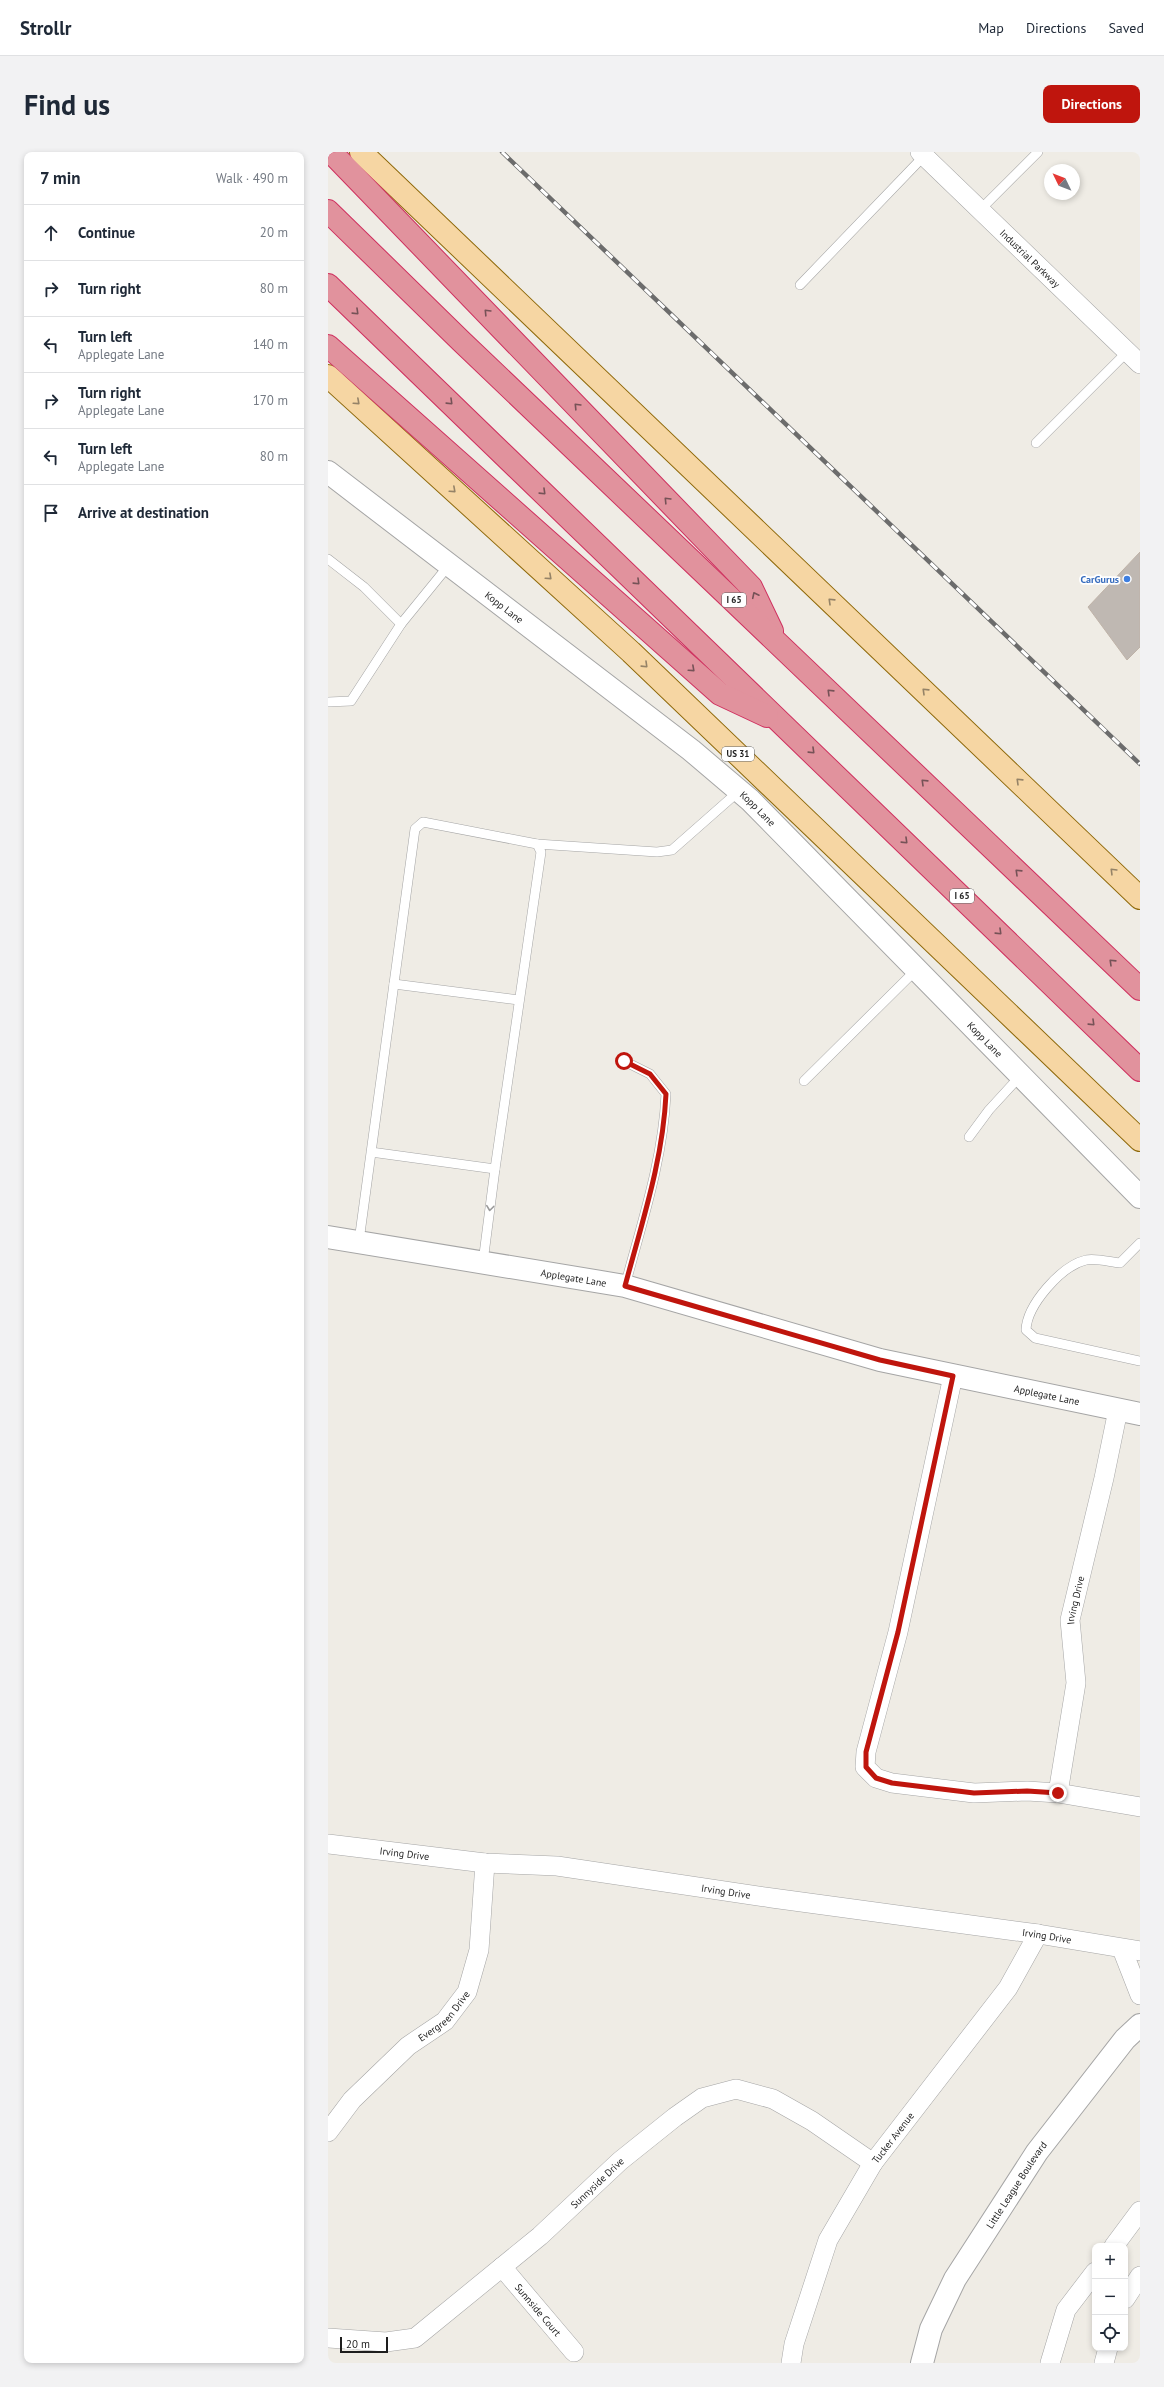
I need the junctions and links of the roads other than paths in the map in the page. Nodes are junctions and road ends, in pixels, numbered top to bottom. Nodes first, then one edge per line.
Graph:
1 (331, 152) edge
2 (361, 152) edge
3 (1038, 152) edge
4 (922, 154) edge
5 (980, 210) junction
6 (328, 211) edge
7 (328, 285) edge
8 (800, 285) dead end
9 (328, 346) edge
10 (1134, 358) edge
11 (328, 376) edge
12 (1036, 443) dead end
13 (328, 472) edge
14 (328, 559) edge
15 (448, 565) junction
16 (401, 624) junction
17 (778, 643) junction
18 (328, 702) edge
19 (784, 724) junction
20 (739, 791) junction
21 (537, 844) junction
22 (1140, 898) edge
23 (917, 969) junction
24 (394, 984) junction
25 (1140, 989) edge
26 (519, 1000) junction
27 (624, 1061) dead end
28 (1140, 1070) edge
29 (1021, 1075) junction
30 (804, 1081) dead end
31 (969, 1137) dead end
32 (1140, 1140) edge
33 (371, 1152) junction
34 (495, 1169) junction
35 (1140, 1197) edge
36 (328, 1237) edge
37 (359, 1241) junction
38 (1140, 1243) edge
39 (483, 1262) junction
40 (625, 1286) junction
41 (1140, 1361) edge
42 (953, 1376) junction
43 (1118, 1410) junction
44 (1140, 1414) edge
45 (1058, 1793) junction
46 (1140, 1807) edge
47 (328, 1844) edge
48 (485, 1863) junction
49 (1038, 1934) junction
50 (1131, 1950) edge
51 (1140, 1995) edge
52 (1140, 2025) edge
53 (330, 2125) edge
54 (873, 2163) junction
55 (1140, 2211) edge
56 (1116, 2243) edge
57 (502, 2267) junction
58 (1092, 2276) edge
59 (328, 2338) edge
60 (1107, 2351) edge
61 (574, 2352) dead end
62 (791, 2363) edge
63 (922, 2363) edge
64 (1050, 2363) edge
65 (1104, 2363) edge

17 -> 1 highway
22 -> 2 main road
3 - 5 lane
4 - 5 street, Industrial Parkway
4 - 8 lane
5 - 10 street, Industrial Parkway
6 - 17 highway, I 65
7 -> 19 highway, I 65
9 -> 19 highway
10 - 12 lane
11 -> 32 main road, US 31
13 - 15 street, Kopp Lane
14 - 16 lane
15 - 16 lane
15 - 20 street, Kopp Lane
16 - 18 lane
25 -> 17 highway, I 65
19 -> 28 highway, I 65
20 - 21 lane
20 - 23 street, Kopp Lane
21 - 24 lane
21 - 26 lane
23 - 29 street, Kopp Lane
23 - 30 lane
24 - 26 lane
24 - 33 lane
26 - 34 lane
27 - 40 lane
29 - 31 lane
29 - 35 street, Kopp Lane
33 - 34 lane
33 - 37 lane
34 -> 39 lane
36 - 37 street, Applegate Lane
37 - 39 street, Applegate Lane
38 - 41 lane
39 - 40 street, Applegate Lane
40 - 42 street, Applegate Lane
42 - 43 street, Applegate Lane
42 - 45 street
43 - 44 street, Applegate Lane
43 - 45 street, Irving Drive
45 - 46 street
47 - 48 street, Irving Drive
48 - 49 street, Irving Drive
48 - 53 street, Evergreen Drive
49 - 50 street, Irving Drive
49 - 54 street, Tucker Avenue
50 - 51 street, Irving Drive
52 - 63 street, Little League Boulevard
54 - 57 street, Sunnyside Drive
54 - 62 street, Tucker Avenue
55 - 56 street
57 - 59 street, Sunnyside Drive
57 - 61 street, Sunnside Court
58 - 64 street
60 - 65 street

